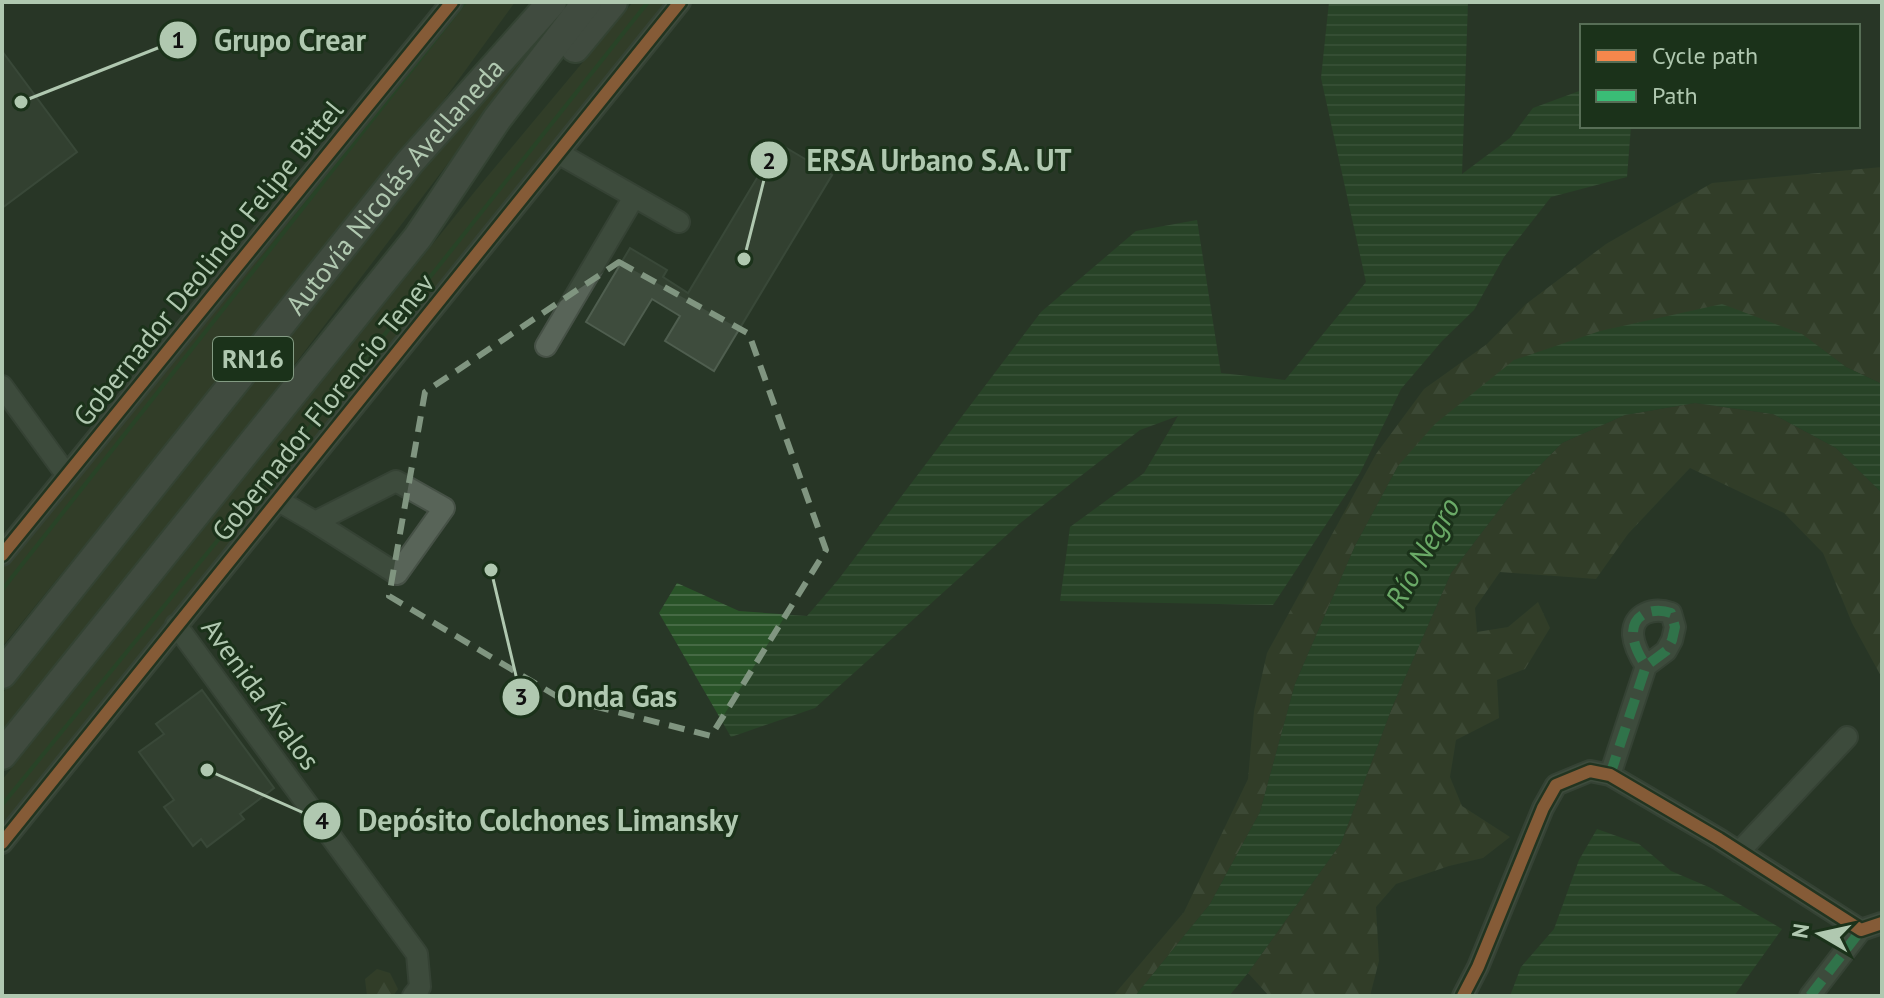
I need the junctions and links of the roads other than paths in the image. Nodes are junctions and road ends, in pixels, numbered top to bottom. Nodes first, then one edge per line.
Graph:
1 (452, 2) edge
2 (530, 2) edge
3 (552, 2) edge
4 (587, 2) edge
5 (613, 2) edge
6 (680, 2) edge
7 (558, 153) junction
8 (410, 162) junction
9 (634, 197) junction
10 (679, 222) dead end
11 (418, 237) junction
12 (546, 346) dead end
13 (2, 386) edge
14 (66, 474) junction
15 (279, 501) junction
16 (315, 522) junction
17 (2, 555) edge
18 (176, 625) junction
19 (1646, 666) dead end
20 (2, 674) edge
21 (1847, 737) dead end
22 (2, 755) edge
23 (1610, 775) junction
24 (2, 843) edge
25 (1739, 852) junction
26 (1882, 923) edge
27 (1861, 930) junction
28 (413, 996) edge
29 (1463, 996) edge
30 (1810, 996) edge

1 - 14 street, Gobernador Deolindo Felipe Bittel
2 - 8 highway
3 - 8 highway, Autovía Nicolás Avellaneda / RN16
4 - 11 highway, Autovía Nicolás Avellaneda / RN16
5 - 11 highway
6 - 7 street, Gobernador Florencio Tenev
7 - 9 street
7 - 15 street, Gobernador Florencio Tenev
8 - 20 highway, Autovía Nicolás Avellaneda / RN16
9 - 10 street
9 - 12 street
11 - 22 highway, Autovía Nicolás Avellaneda / RN16
13 - 14 street
14 - 17 street, Gobernador Deolindo Felipe Bittel
15 - 16 street
15 - 18 street, Gobernador Florencio Tenev
16 - 16 street
18 - 24 street, Gobernador Florencio Tenev
18 - 28 street, Avenida Ávalos
19 - 23 street
21 - 25 street
23 - 25 street
23 - 29 street
25 - 27 street
26 - 27 street
27 - 30 street

